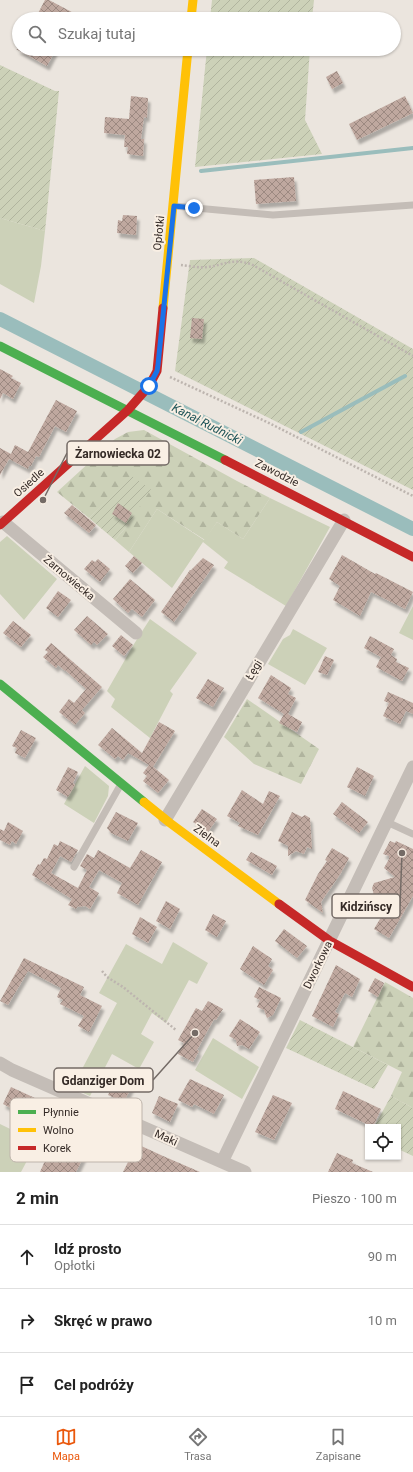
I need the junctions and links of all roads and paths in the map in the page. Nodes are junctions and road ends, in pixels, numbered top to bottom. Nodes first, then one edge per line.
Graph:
1 (193, 0) edge
2 (192, 12) edge
3 (187, 56) edge
4 (174, 206) junction
5 (413, 206) edge
6 (168, 264) junction
7 (0, 346) edge
8 (413, 356) edge
9 (157, 371) junction
10 (128, 410) junction
11 (413, 496) edge
12 (344, 520) junction
13 (1, 524) edge
14 (413, 557) edge
15 (136, 633) dead end
16 (0, 684) edge
17 (413, 767) edge
18 (121, 784) junction
19 (165, 820) junction
20 (387, 822) junction
21 (413, 834) edge
22 (74, 867) dead end
23 (330, 941) junction
24 (102, 971) dead end
25 (413, 987) edge
26 (176, 1030) dead end
27 (0, 1063) edge
28 (76, 1098) edge
29 (142, 1127) edge
30 (222, 1162) junction
31 (245, 1172) edge

1 - 2 street
3 - 4 street, Opłotki
4 - 5 lane
4 - 6 street, Opłotki
6 - 8 path
6 - 9 street, Opłotki
7 - 10 street, Zawodzie
9 - 10 street, Opłotki
9 - 11 path
10 - 12 street, Zawodzie
10 - 13 street, Osiedle
12 - 14 street, Zawodzie
12 - 19 street, Łęgi
13 - 15 street, Żarnowiecka
16 - 18 street, Zielna
17 - 20 street, Dworkowa
18 - 19 street, Zielna
18 - 22 lane
19 - 23 street, Zielna
20 - 21 lane
20 - 23 street, Dworkowa
23 - 25 street, Zielna
23 - 30 street, Dworkowa
24 - 26 path
27 - 28 street, Maki
29 - 30 street, Maki
30 - 31 street, Maki

